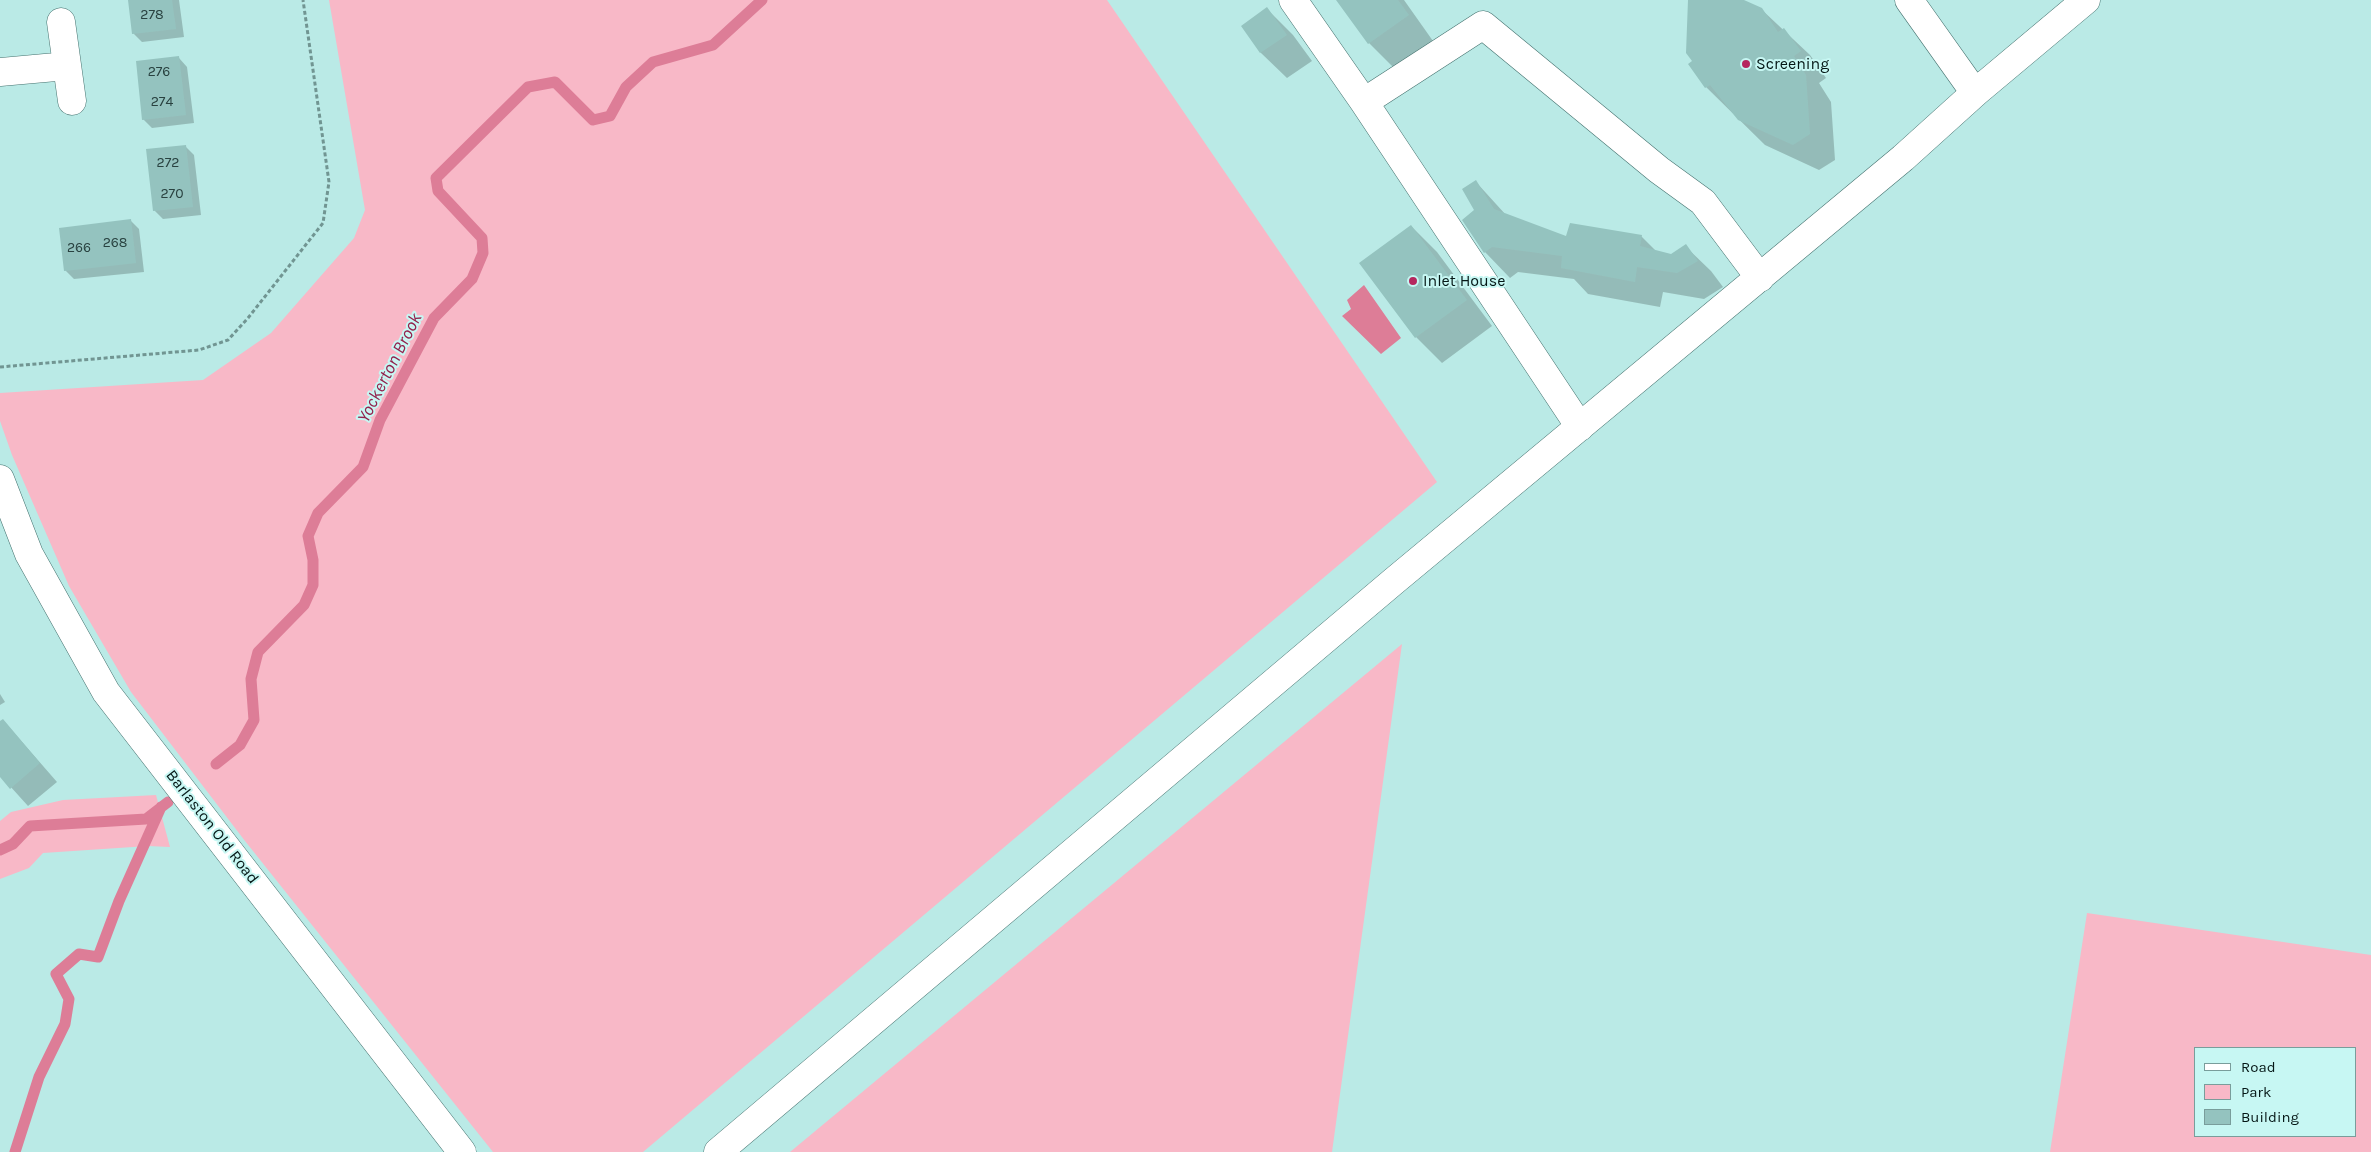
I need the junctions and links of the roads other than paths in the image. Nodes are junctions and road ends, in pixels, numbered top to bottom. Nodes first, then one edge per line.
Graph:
1 (1293, 0) edge
2 (1909, 0) edge
3 (2086, 0) edge
4 (61, 22) dead end
5 (67, 66) junction
6 (0, 72) edge
7 (1975, 94) junction
8 (72, 102) dead end
9 (1364, 102) junction
10 (1760, 278) junction
11 (1580, 427) junction
12 (0, 479) edge
13 (462, 1152) edge
14 (718, 1152) edge

1 - 9 street
2 - 7 street
3 - 7 street
4 - 5 street
5 - 6 street
5 - 8 street
7 - 10 street
9 - 10 street
9 - 11 street
10 - 11 street
11 - 14 street
12 - 13 street, Barlaston Old Road

